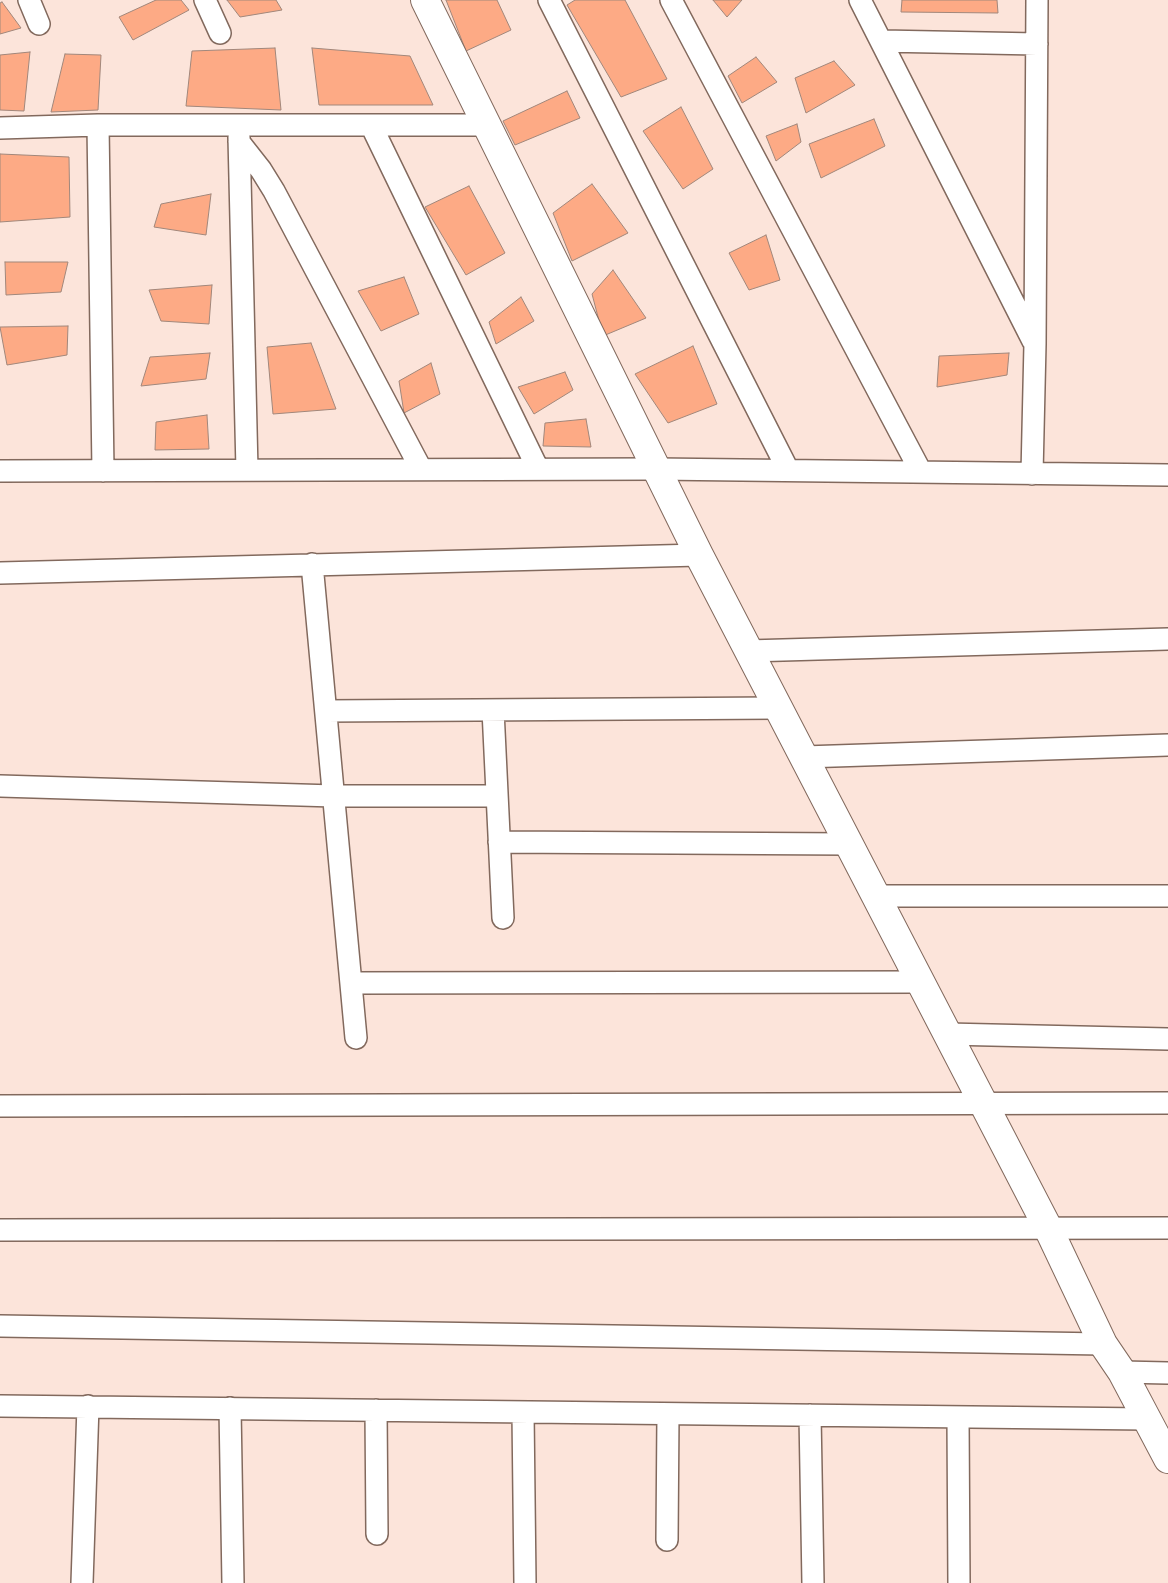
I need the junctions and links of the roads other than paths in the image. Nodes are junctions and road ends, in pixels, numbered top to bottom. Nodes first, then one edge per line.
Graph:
1 (29, 0) edge
2 (205, 0) edge
3 (425, 0) edge
4 (549, 0) edge
5 (671, 0) edge
6 (860, 0) edge
7 (1037, 0) edge
8 (40, 24) dead end
9 (220, 33) dead end
10 (882, 41) junction
11 (1036, 44) junction
12 (98, 125) junction
13 (371, 125) junction
14 (486, 125) junction
15 (0, 128) edge
16 (239, 134) junction
17 (1035, 344) junction
18 (656, 468) junction
19 (420, 469) junction
20 (538, 469) junction
21 (247, 470) junction
22 (788, 470) junction
23 (0, 471) edge
24 (102, 471) junction
25 (921, 472) junction
26 (1032, 474) junction
27 (1168, 475) edge
28 (698, 555) junction
29 (312, 564) junction
30 (0, 572) edge
31 (1168, 639) edge
32 (748, 651) junction
33 (778, 708) junction
34 (493, 710) junction
35 (326, 711) junction
36 (1168, 745) edge
37 (804, 757) junction
38 (0, 786) edge
39 (334, 796) junction
40 (497, 796) junction
41 (499, 842) junction
42 (848, 844) junction
43 (876, 896) junction
44 (1168, 896) edge
45 (503, 918) dead end
46 (921, 982) junction
47 (351, 983) junction
48 (947, 1034) junction
49 (356, 1038) dead end
50 (1168, 1039) edge
51 (1168, 1104) edge
52 (984, 1105) junction
53 (0, 1106) edge
54 (1048, 1228) junction
55 (1168, 1228) edge
56 (0, 1230) edge
57 (0, 1326) edge
58 (1103, 1344) junction
59 (1122, 1372) junction
60 (1168, 1373) edge
61 (0, 1406) edge
62 (88, 1406) junction
63 (230, 1408) junction
64 (376, 1410) junction
65 (523, 1412) junction
66 (668, 1414) junction
67 (810, 1415) junction
68 (958, 1417) junction
69 (1147, 1419) junction
70 (1168, 1459) edge
71 (377, 1534) dead end
72 (667, 1540) dead end
73 (82, 1583) edge
74 (233, 1583) edge
75 (525, 1583) edge
76 (813, 1583) edge
77 (959, 1583) edge

1 - 8 street
2 - 9 street
3 - 14 street
4 - 22 street
5 - 25 street
6 - 10 street
7 - 11 street
10 - 11 street
10 - 17 street
11 - 17 street
12 - 15 street
12 - 16 street
12 - 24 street
13 - 14 street
13 - 16 street
13 - 20 street
14 - 18 street
16 - 19 street
16 - 21 street
17 - 26 street
18 - 20 street
18 - 22 street
18 - 28 street
19 - 20 street
19 - 21 street
21 - 24 street
22 - 25 street
23 - 24 street
25 - 26 street
26 - 27 street
28 - 29 street
28 - 32 street
29 - 30 street
29 - 35 street
31 - 32 street
32 - 33 street
33 - 34 street
33 - 37 street
34 - 35 street
34 - 40 street
35 - 39 street
36 - 37 street
37 - 42 street
38 - 39 street
39 - 40 street
39 - 47 street
40 - 41 street
41 - 42 street
41 - 45 street
42 - 43 street
43 - 44 street
43 - 46 street
46 - 47 street
46 - 48 street
47 - 49 street
48 - 50 street
48 - 52 street
51 - 52 street
52 - 53 street
52 - 54 street
54 - 55 street
54 - 56 street
54 - 58 street
57 - 58 street
58 - 59 street
59 - 60 street
59 - 69 street
61 - 62 street
62 - 63 street
62 - 73 street
63 - 64 street
63 - 74 street
64 - 65 street
64 - 71 street
65 - 66 street
65 - 75 street
66 - 67 street
66 - 72 street
67 - 68 street
67 - 76 street
68 - 69 street
68 - 77 street
69 - 70 street

